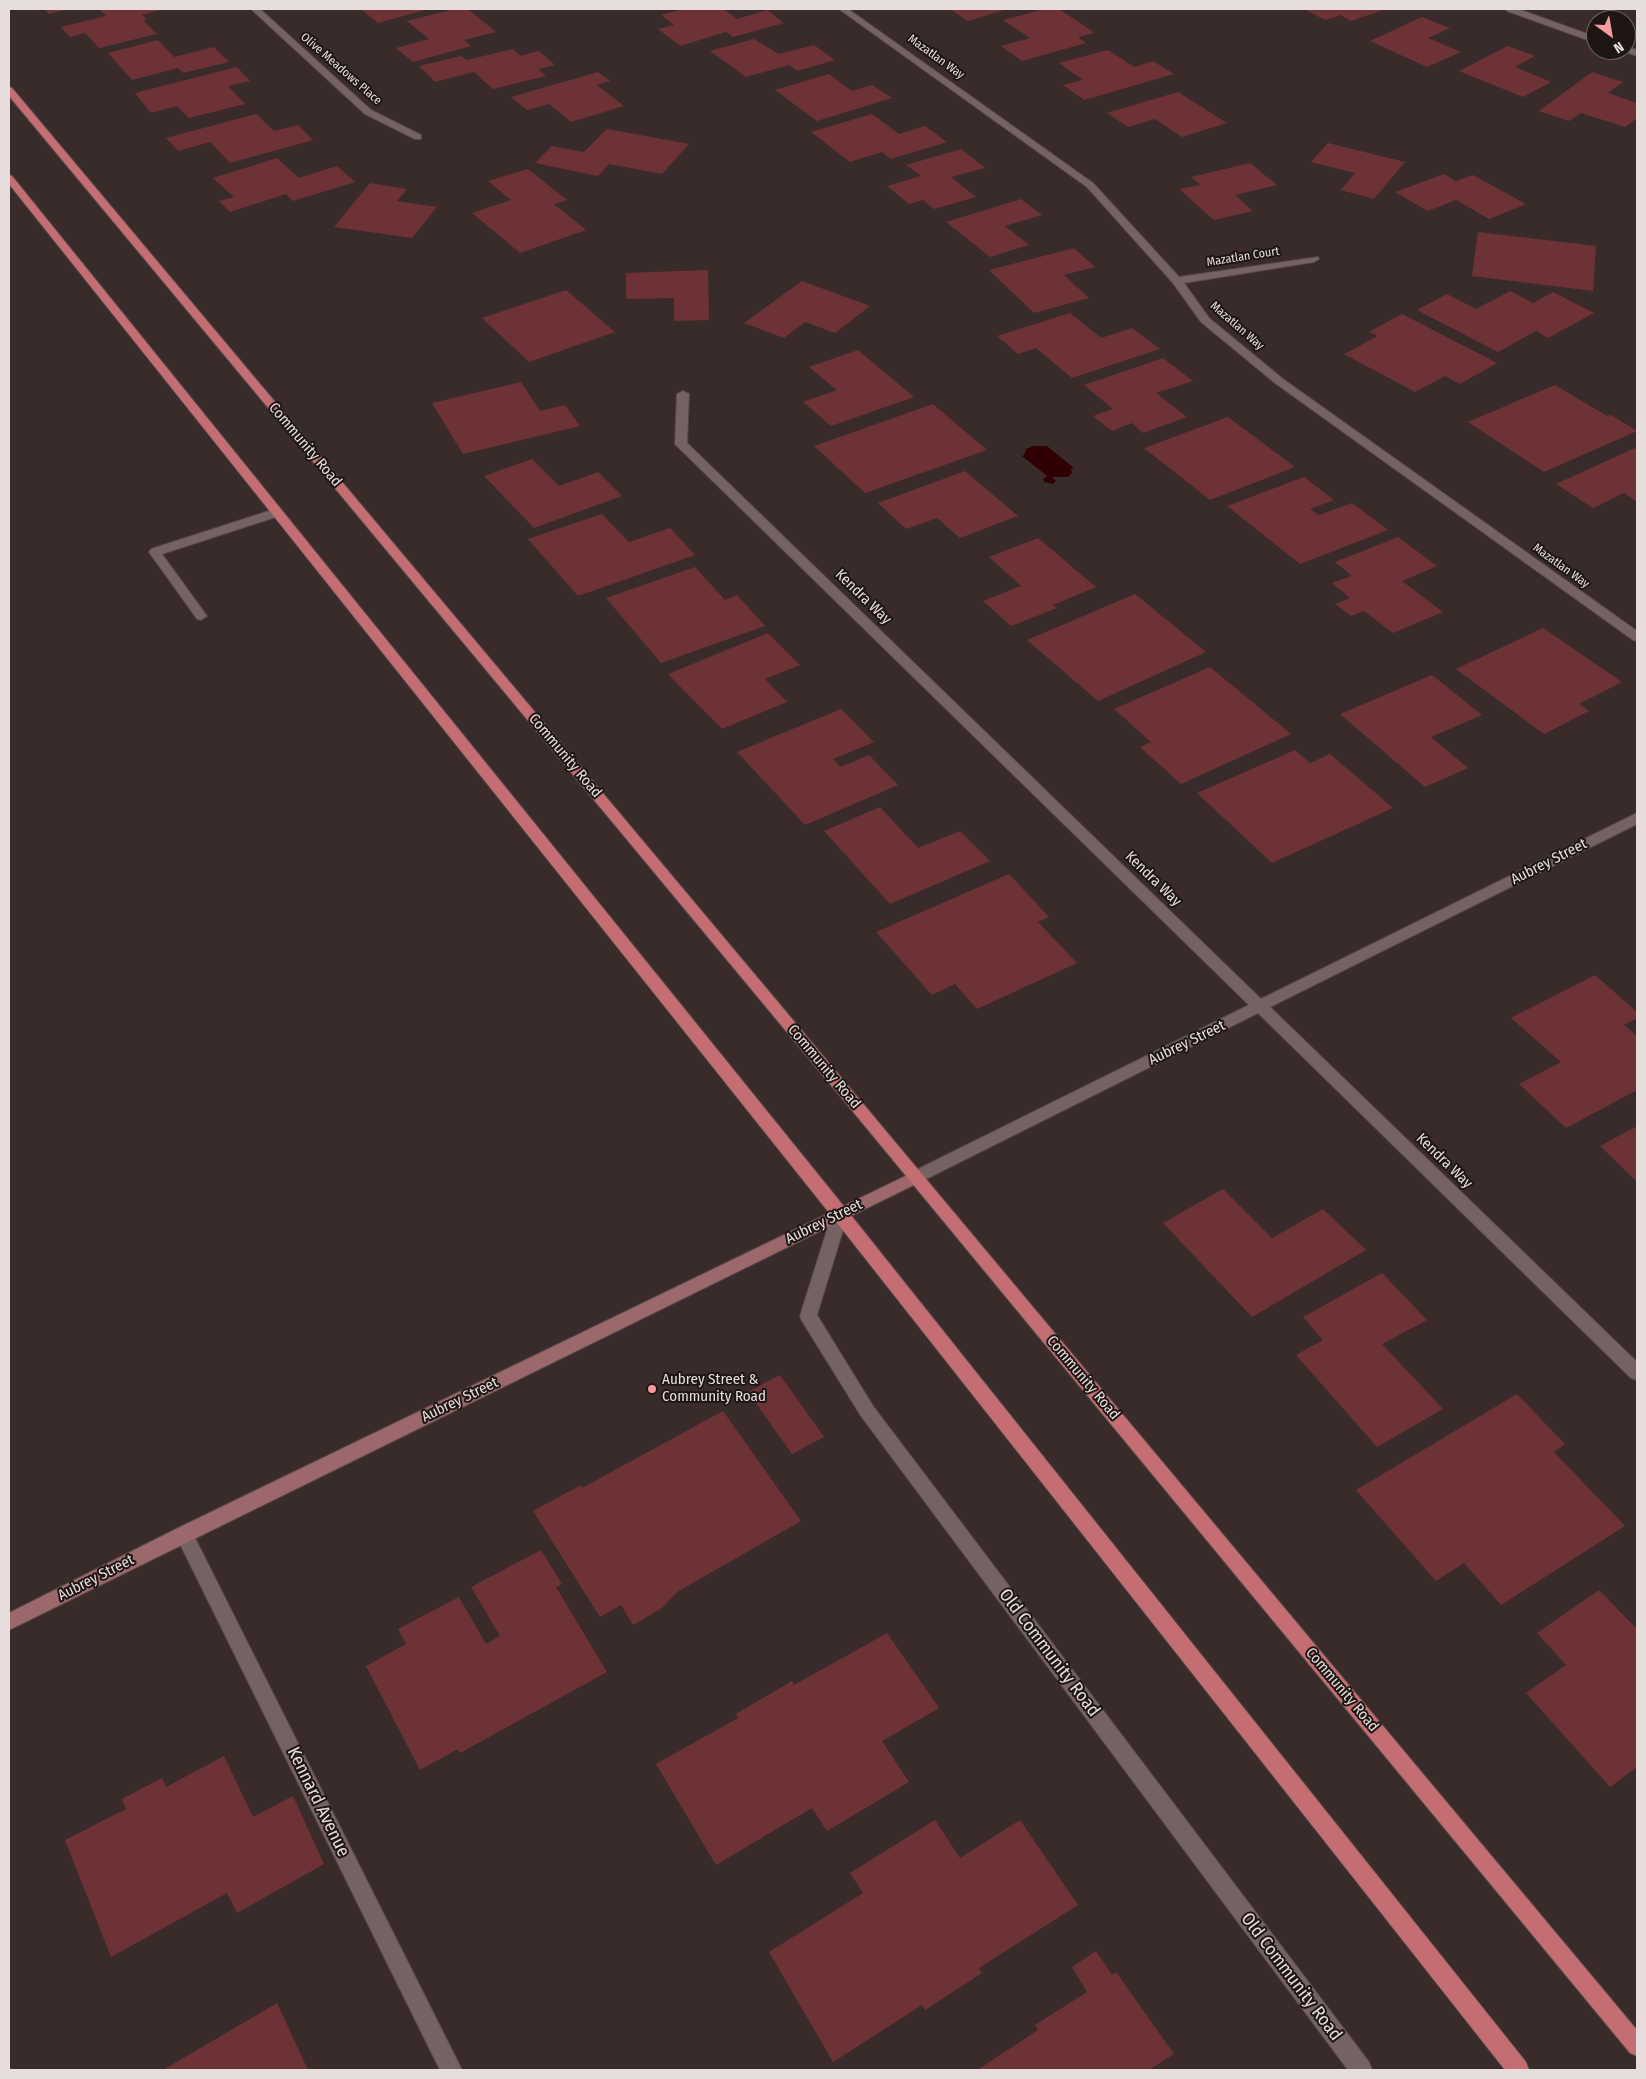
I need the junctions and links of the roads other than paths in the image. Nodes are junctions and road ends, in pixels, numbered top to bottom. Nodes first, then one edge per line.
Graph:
1 (255, 9) edge
2 (843, 9) edge
3 (1510, 9) edge
4 (1586, 36) edge
5 (9, 90) edge
6 (418, 137) dead end
7 (9, 178) edge
8 (1314, 259) dead end
9 (1177, 281) junction
10 (683, 394) dead end
11 (275, 513) junction
12 (201, 616) dead end
13 (1637, 638) edge
14 (1637, 818) edge
15 (1262, 1006) junction
16 (916, 1177) junction
17 (840, 1214) junction
18 (1637, 1373) edge
19 (184, 1534) junction
20 (9, 1622) edge
21 (1637, 2046) edge
22 (451, 2070) edge
23 (1361, 2070) edge
24 (1518, 2070) edge

1 - 6 street, Olive Meadows Place
2 - 9 street, Mazatlan Way
3 - 4 street
5 - 16 main road, Community Road
7 - 11 main road
8 - 9 street, Mazatlan Court
9 - 13 street, Mazatlan Way
10 - 15 street, Kendra Way
11 - 12 street
11 - 17 main road
14 - 15 street, Aubrey Street
15 - 16 street, Aubrey Street
15 - 18 street, Kendra Way
16 - 17 street, Aubrey Street
16 - 21 main road, Community Road
17 - 19 street, Aubrey Street
17 - 23 street, Old Community Road
17 - 24 main road
19 - 20 street, Aubrey Street
19 - 22 street, Kennard Avenue

